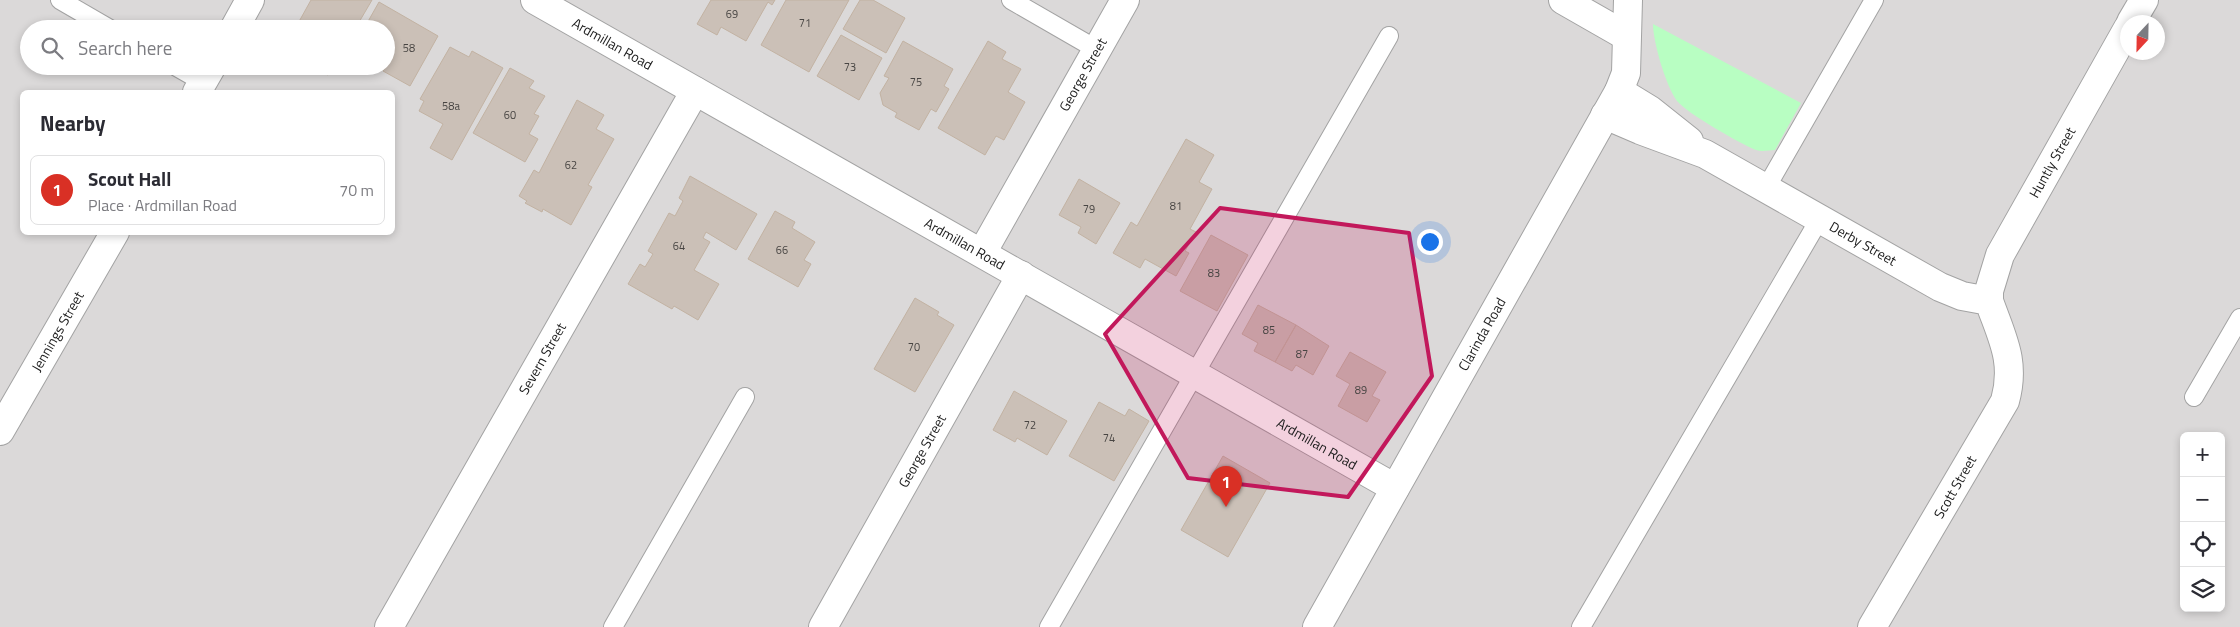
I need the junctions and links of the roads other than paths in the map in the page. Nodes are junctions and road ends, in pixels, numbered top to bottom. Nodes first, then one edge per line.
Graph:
1 (60, 0) edge
2 (250, 0) edge
3 (535, 0) edge
4 (1011, 0) edge
5 (1125, 0) edge
6 (1564, 0) edge
7 (1628, 0) edge
8 (1874, 0) edge
9 (2144, 0) edge
10 (2135, 15) edge
11 (94, 20) edge
12 (239, 20) edge
13 (1389, 36) dead end
14 (1626, 36) junction
15 (2120, 42) edge
16 (1096, 49) junction
17 (695, 91) junction
18 (1619, 91) junction
19 (1606, 115) junction
20 (1705, 154) junction
21 (1766, 188) junction
22 (1819, 220) junction
23 (114, 235) edge
24 (982, 253) junction
25 (1021, 275) junction
26 (1989, 301) junction
27 (2240, 318) edge
28 (1194, 374) junction
29 (745, 397) dead end
30 (2194, 397) dead end
31 (0, 431) edge
32 (1395, 488) junction
33 (388, 627) edge
34 (613, 627) edge
35 (823, 627) edge
36 (1049, 627) edge
37 (1317, 627) edge
38 (1581, 627) edge
39 (1872, 627) edge

1 - 11 lane
2 - 12 street
3 - 17 street, Ardmillan Road
4 - 16 lane
5 - 16 street, George Street
6 - 14 street
7 - 14 street, Clarinda Road
8 - 21 lane
9 - 10 street
13 - 28 lane
14 - 18 street, Clarinda Road
15 - 26 street, Huntly Street
16 - 24 street, George Street
17 - 24 street, Ardmillan Road
17 - 33 street, Severn Street
18 - 19 street, Clarinda Road
18 - 20 street, Derby Street
19 - 20 street, Derby Street
19 - 32 street, Clarinda Road
20 - 21 street, Derby Street
21 - 22 street, Derby Street
22 - 26 street, Derby Street
22 - 38 lane
23 - 31 street, Jennings Street
24 - 25 street, Ardmillan Road
25 - 28 street, Ardmillan Road
25 - 35 street, George Street
26 - 39 street, Scott Street
27 - 30 lane
28 - 32 street, Ardmillan Road
28 - 36 lane
29 - 34 lane
32 - 37 street, Clarinda Road

